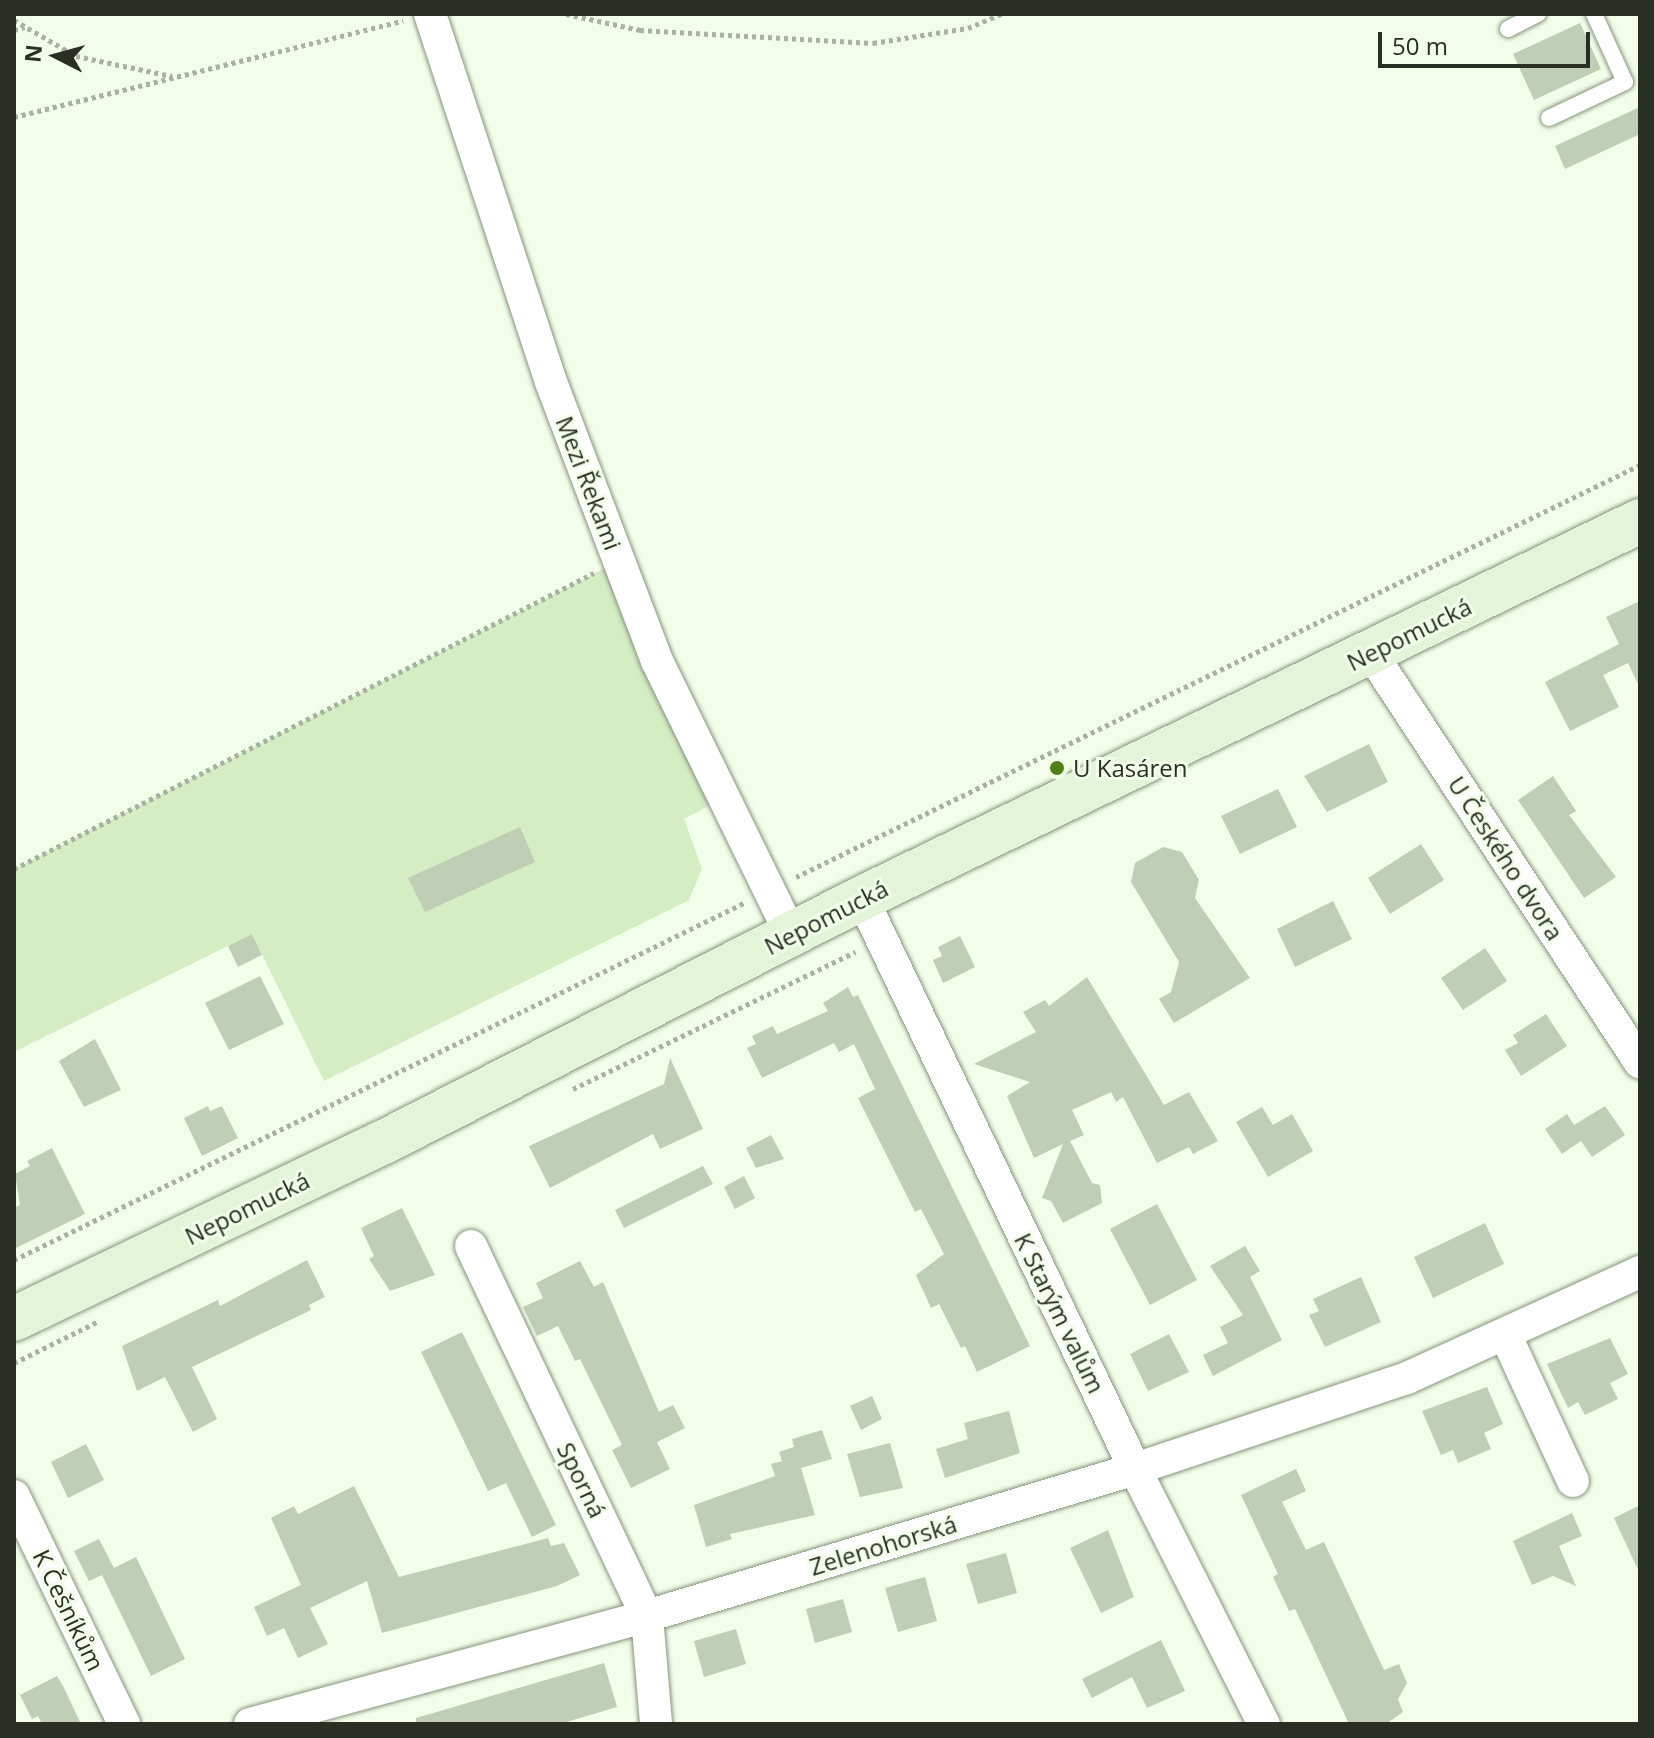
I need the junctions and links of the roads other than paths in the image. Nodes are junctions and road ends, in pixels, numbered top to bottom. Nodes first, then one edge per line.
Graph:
1 (430, 14) edge
2 (1538, 14) edge
3 (1594, 14) edge
4 (1508, 29) dead end
5 (1549, 118) dead end
6 (1640, 521) edge
7 (1371, 653) junction
8 (862, 898) junction
9 (791, 934) junction
10 (1640, 1062) edge
11 (471, 1246) dead end
12 (1640, 1272) edge
13 (14, 1319) edge
14 (1505, 1334) junction
15 (1135, 1469) junction
16 (1573, 1481) dead end
17 (14, 1496) edge
18 (647, 1616) junction
19 (124, 1724) edge
20 (250, 1724) edge
21 (656, 1724) edge
22 (1264, 1724) edge

1 - 9 street, Mezi Řekami
2 - 4 lane
3 - 5 lane
6 - 7 street, Nepomucká
7 - 8 street, Nepomucká
7 - 10 street, U Českého dvora
8 - 9 street, Nepomucká
8 - 15 street, K Starým valům
9 - 13 street, Nepomucká
11 - 18 street, Sporná
12 - 14 street, Zelenohorská
14 - 15 street, Zelenohorská
14 - 16 street
15 - 18 street, Zelenohorská
15 - 22 street, K Starým valům
17 - 19 street, K Češníkům
18 - 20 street, Zelenohorská
18 - 21 street, Sporná

